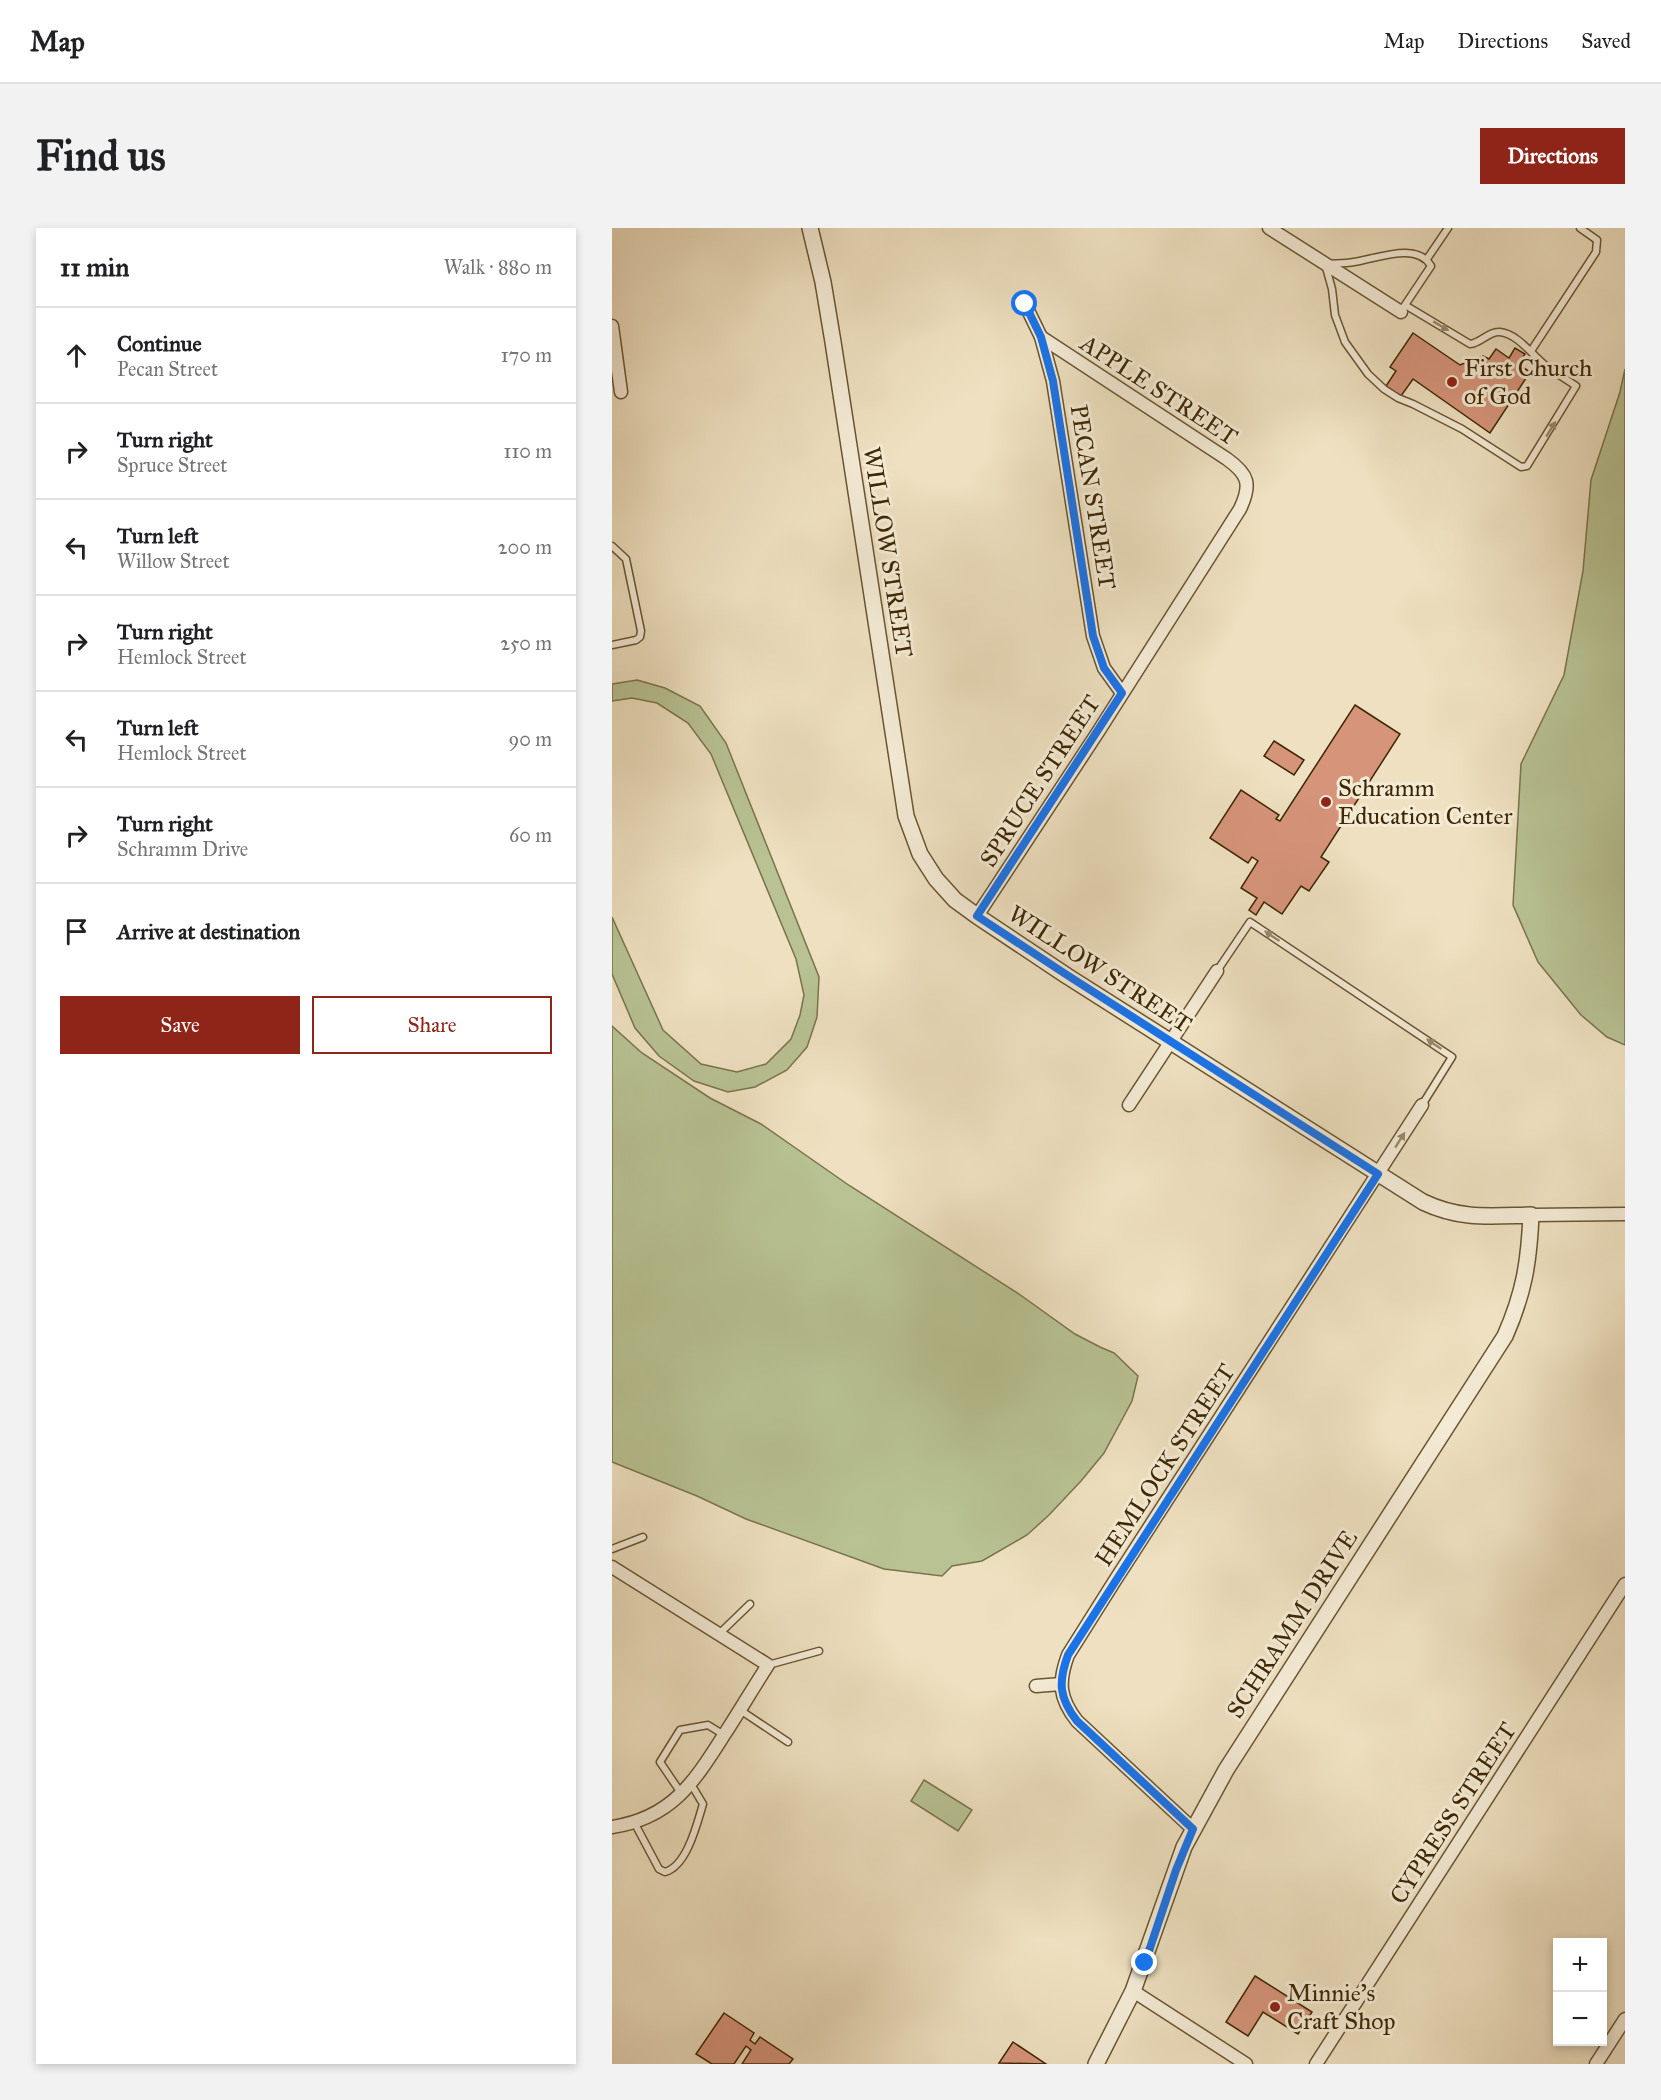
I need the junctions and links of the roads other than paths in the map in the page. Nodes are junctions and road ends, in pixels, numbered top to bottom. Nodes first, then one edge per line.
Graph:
1 (810, 228) edge
2 (1269, 228) edge
3 (1448, 228) edge
4 (1580, 228) edge
5 (1427, 259) junction
6 (1325, 264) junction
7 (1025, 304) dead end
8 (1403, 308) junction
9 (612, 326) edge
10 (1041, 337) junction
11 (1531, 351) junction
12 (621, 392) dead end
13 (1248, 484) joint
14 (612, 546) edge
15 (612, 645) edge
16 (1122, 693) junction
17 (977, 916) junction
18 (1217, 971) joint
19 (1171, 1042) junction
20 (1129, 1105) dead end
21 (1422, 1105) joint
22 (1378, 1174) junction
23 (1625, 1214) edge
24 (1531, 1215) junction
25 (643, 1537) dead end
26 (612, 1549) edge
27 (612, 1567) edge
28 (1625, 1584) edge
29 (750, 1604) dead end
30 (719, 1634) junction
31 (819, 1651) dead end
32 (768, 1665) junction
33 (1061, 1684) junction
34 (1036, 1686) dead end
35 (740, 1710) junction
36 (724, 1735) junction
37 (788, 1742) dead end
38 (691, 1784) junction
39 (681, 1794) junction
40 (634, 1822) junction
41 (612, 1827) edge
42 (1193, 1829) junction
43 (1133, 1992) junction
44 (1625, 2019) edge
45 (1096, 2064) edge
46 (1246, 2064) edge
47 (1316, 2064) edge
48 (1596, 2064) edge

1 - 17 street, WILLOW STREET
2 - 6 street
3 - 5 lane
4 - 11 lane
5 - 6 lane
5 - 8 lane
6 - 8 street
6 -> 11 lane
7 - 10 street, PECAN STREET
8 -> 11 lane
9 - 12 street
10 - 13 street, APPLE STREET
10 - 16 street, PECAN STREET
13 - 16 street, SPRUCE STREET
14 - 15 lane
16 - 17 street, SPRUCE STREET
17 - 19 street, WILLOW STREET
18 - 19 street
21 -> 18 lane
19 - 20 street
19 - 22 street, WILLOW STREET
22 -> 21 street, HEMLOCK STREET
22 - 24 street, WILLOW STREET
22 - 33 street, HEMLOCK STREET
23 - 24 street, WILLOW STREET
24 - 42 street, SCHRAMM DRIVE
25 - 26 lane
27 - 30 street
28 - 47 street, CYPRESS STREET
29 - 30 lane
30 - 32 street
31 - 32 lane
32 - 35 street
33 - 34 street
33 - 42 street
35 - 36 street
35 - 37 lane
36 - 38 street
36 - 39 lane
38 - 39 street
38 - 40 lane
39 - 40 street
40 - 41 street
42 - 43 street, SCHRAMM DRIVE
43 - 45 street, SCHRAMM DRIVE
43 - 46 street
44 - 48 street

